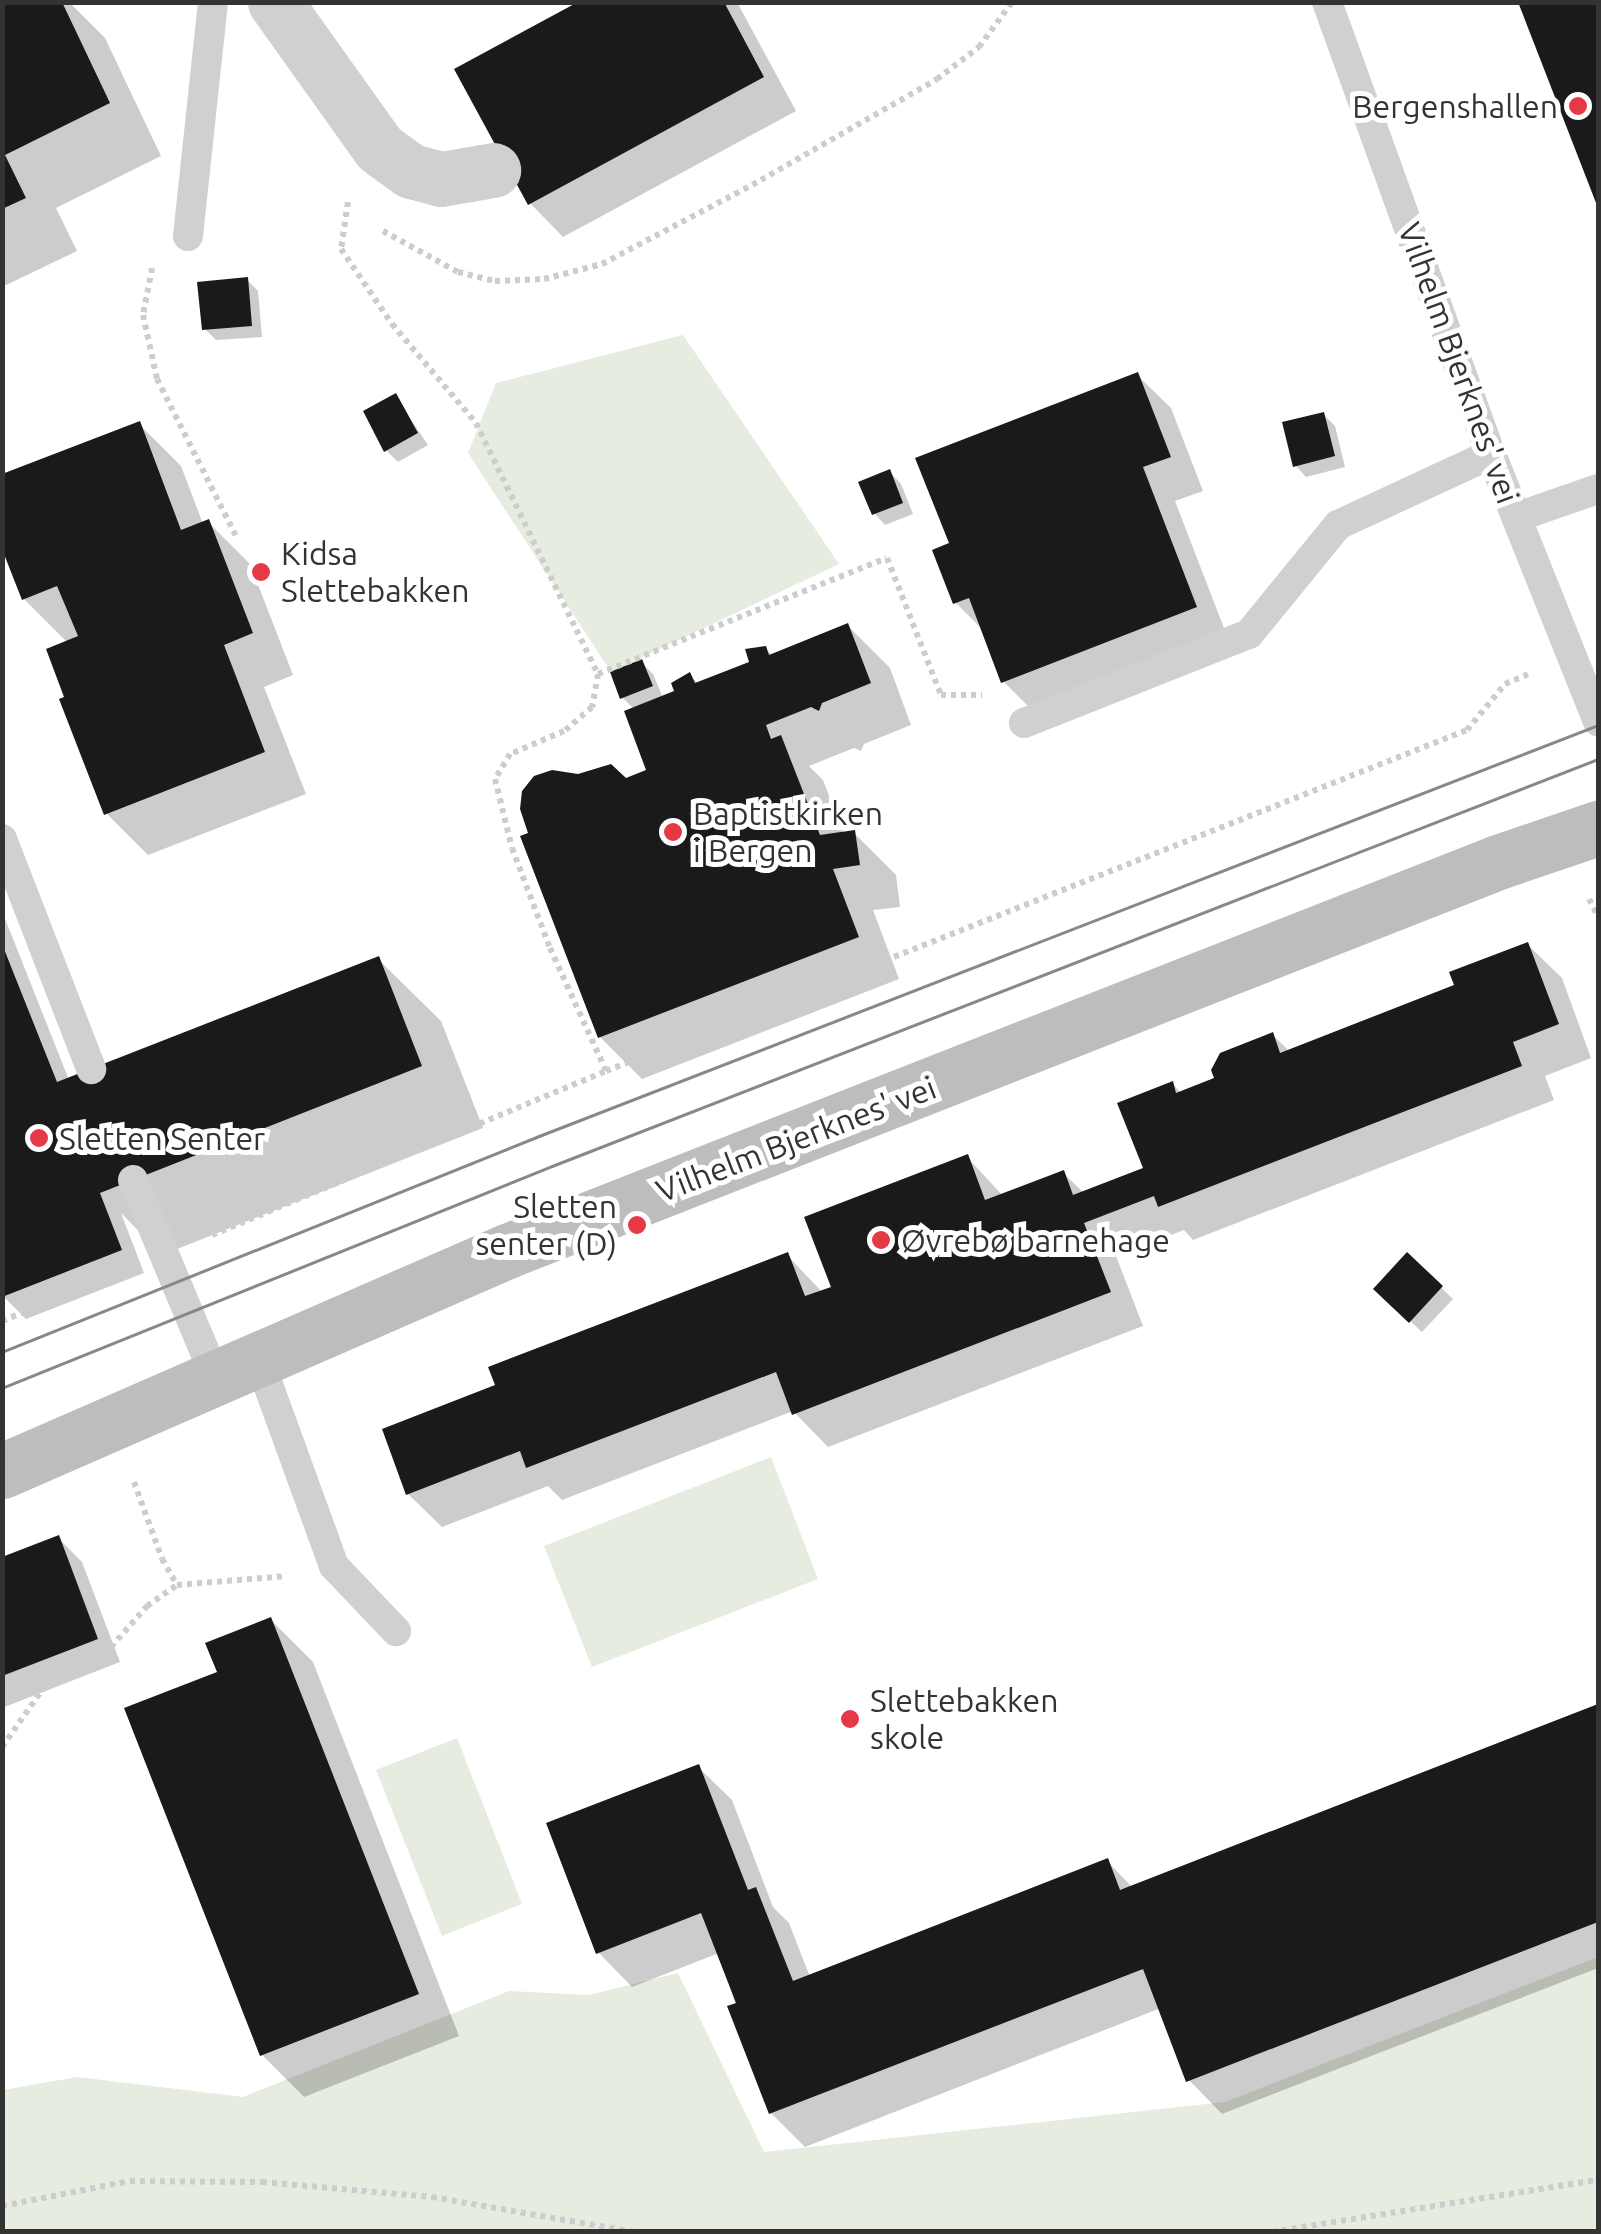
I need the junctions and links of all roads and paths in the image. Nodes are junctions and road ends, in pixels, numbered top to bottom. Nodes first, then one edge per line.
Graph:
1 (213, 2) edge
2 (275, 2) edge
3 (1012, 2) edge
4 (1327, 2) edge
5 (493, 170) dead end
6 (360, 207) dead end
7 (370, 222) dead end
8 (188, 236) joint
9 (1491, 454) junction
10 (1598, 489) edge
11 (1517, 517) junction
12 (236, 536) dead end
13 (1573, 655) junction
14 (598, 674) junction
15 (1598, 721) edge
16 (1024, 723) joint
17 (1598, 828) edge
18 (2, 839) edge
19 (90, 1068) dead end
20 (606, 1072) junction
21 (136, 1188) dead end
22 (163, 1255) junction
23 (2, 1321) edge
24 (238, 1369) junction
25 (2, 1471) edge
26 (130, 1472) dead end
27 (334, 1566) junction
28 (177, 1585) junction
29 (396, 1631) dead end
30 (2, 1748) edge
31 (1598, 2180) edge
32 (2, 2206) edge
33 (634, 2232) edge
34 (1272, 2232) edge

1 - 8 lane
2 - 5 street
3 - 7 path
4 - 9 lane, Vilhelm Bjerknes' vei
6 - 14 path
8 - 12 path
9 - 11 lane, Vilhelm Bjerknes' vei
9 - 16 lane
10 - 11 lane
11 - 13 lane, Vilhelm Bjerknes' vei
13 - 15 lane, Vilhelm Bjerknes' vei
13 - 20 path
14 - 16 path
14 - 20 path
17 - 24 main road, Vilhelm Bjerknes' vei
18 - 19 lane
20 - 22 path
21 - 22 lane
22 - 23 path
22 - 24 lane
24 - 25 main road, Vilhelm Bjerknes' vei
24 - 27 lane
26 - 28 path
27 - 28 path
27 - 29 lane
28 - 30 path
31 - 34 path
32 - 33 path

